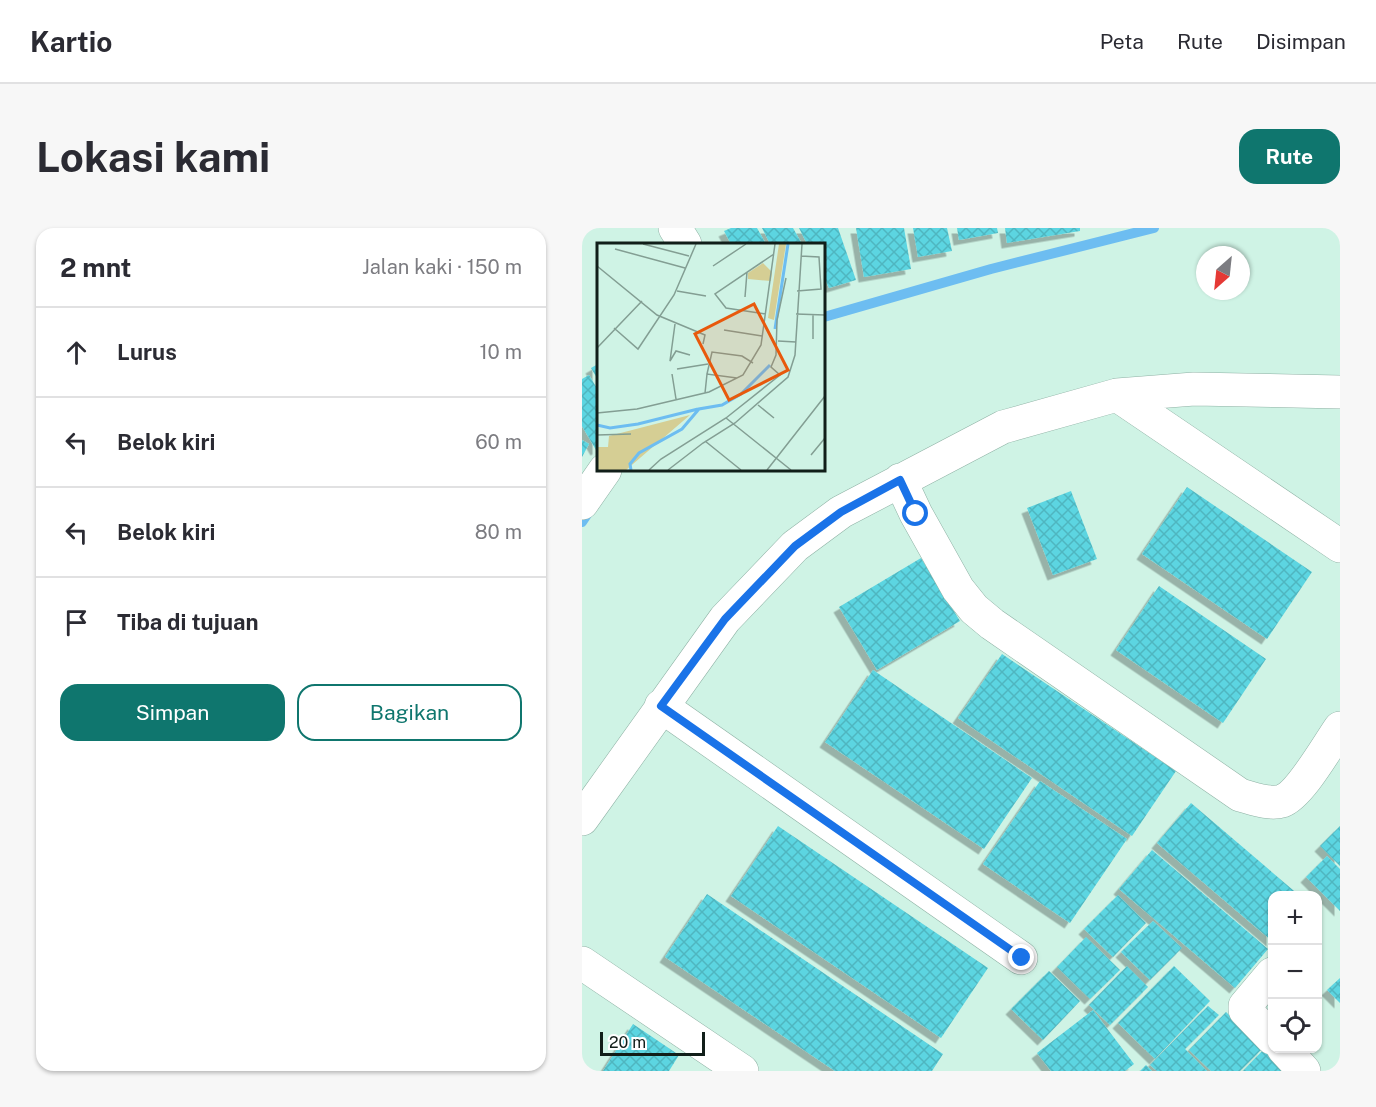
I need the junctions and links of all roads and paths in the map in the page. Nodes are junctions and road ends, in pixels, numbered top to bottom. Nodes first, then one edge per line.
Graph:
1 (675, 228) edge
2 (684, 243) edge
3 (1340, 392) edge
4 (1117, 395) junction
5 (604, 471) edge
6 (900, 480) junction
7 (582, 503) edge
8 (1340, 546) edge
9 (661, 706) junction
10 (1340, 728) edge
11 (582, 819) edge
12 (1022, 958) dead end
13 (582, 963) edge
14 (1268, 979) edge
15 (1268, 1034) edge
16 (1287, 1053) edge
17 (742, 1071) edge
18 (1304, 1071) edge

1 - 2 street
3 - 4 street
4 - 6 street
4 - 8 street
5 - 7 street
6 - 9 street
6 - 10 street
9 - 11 street
9 - 12 street
13 - 17 street
14 - 15 street
16 - 18 street

